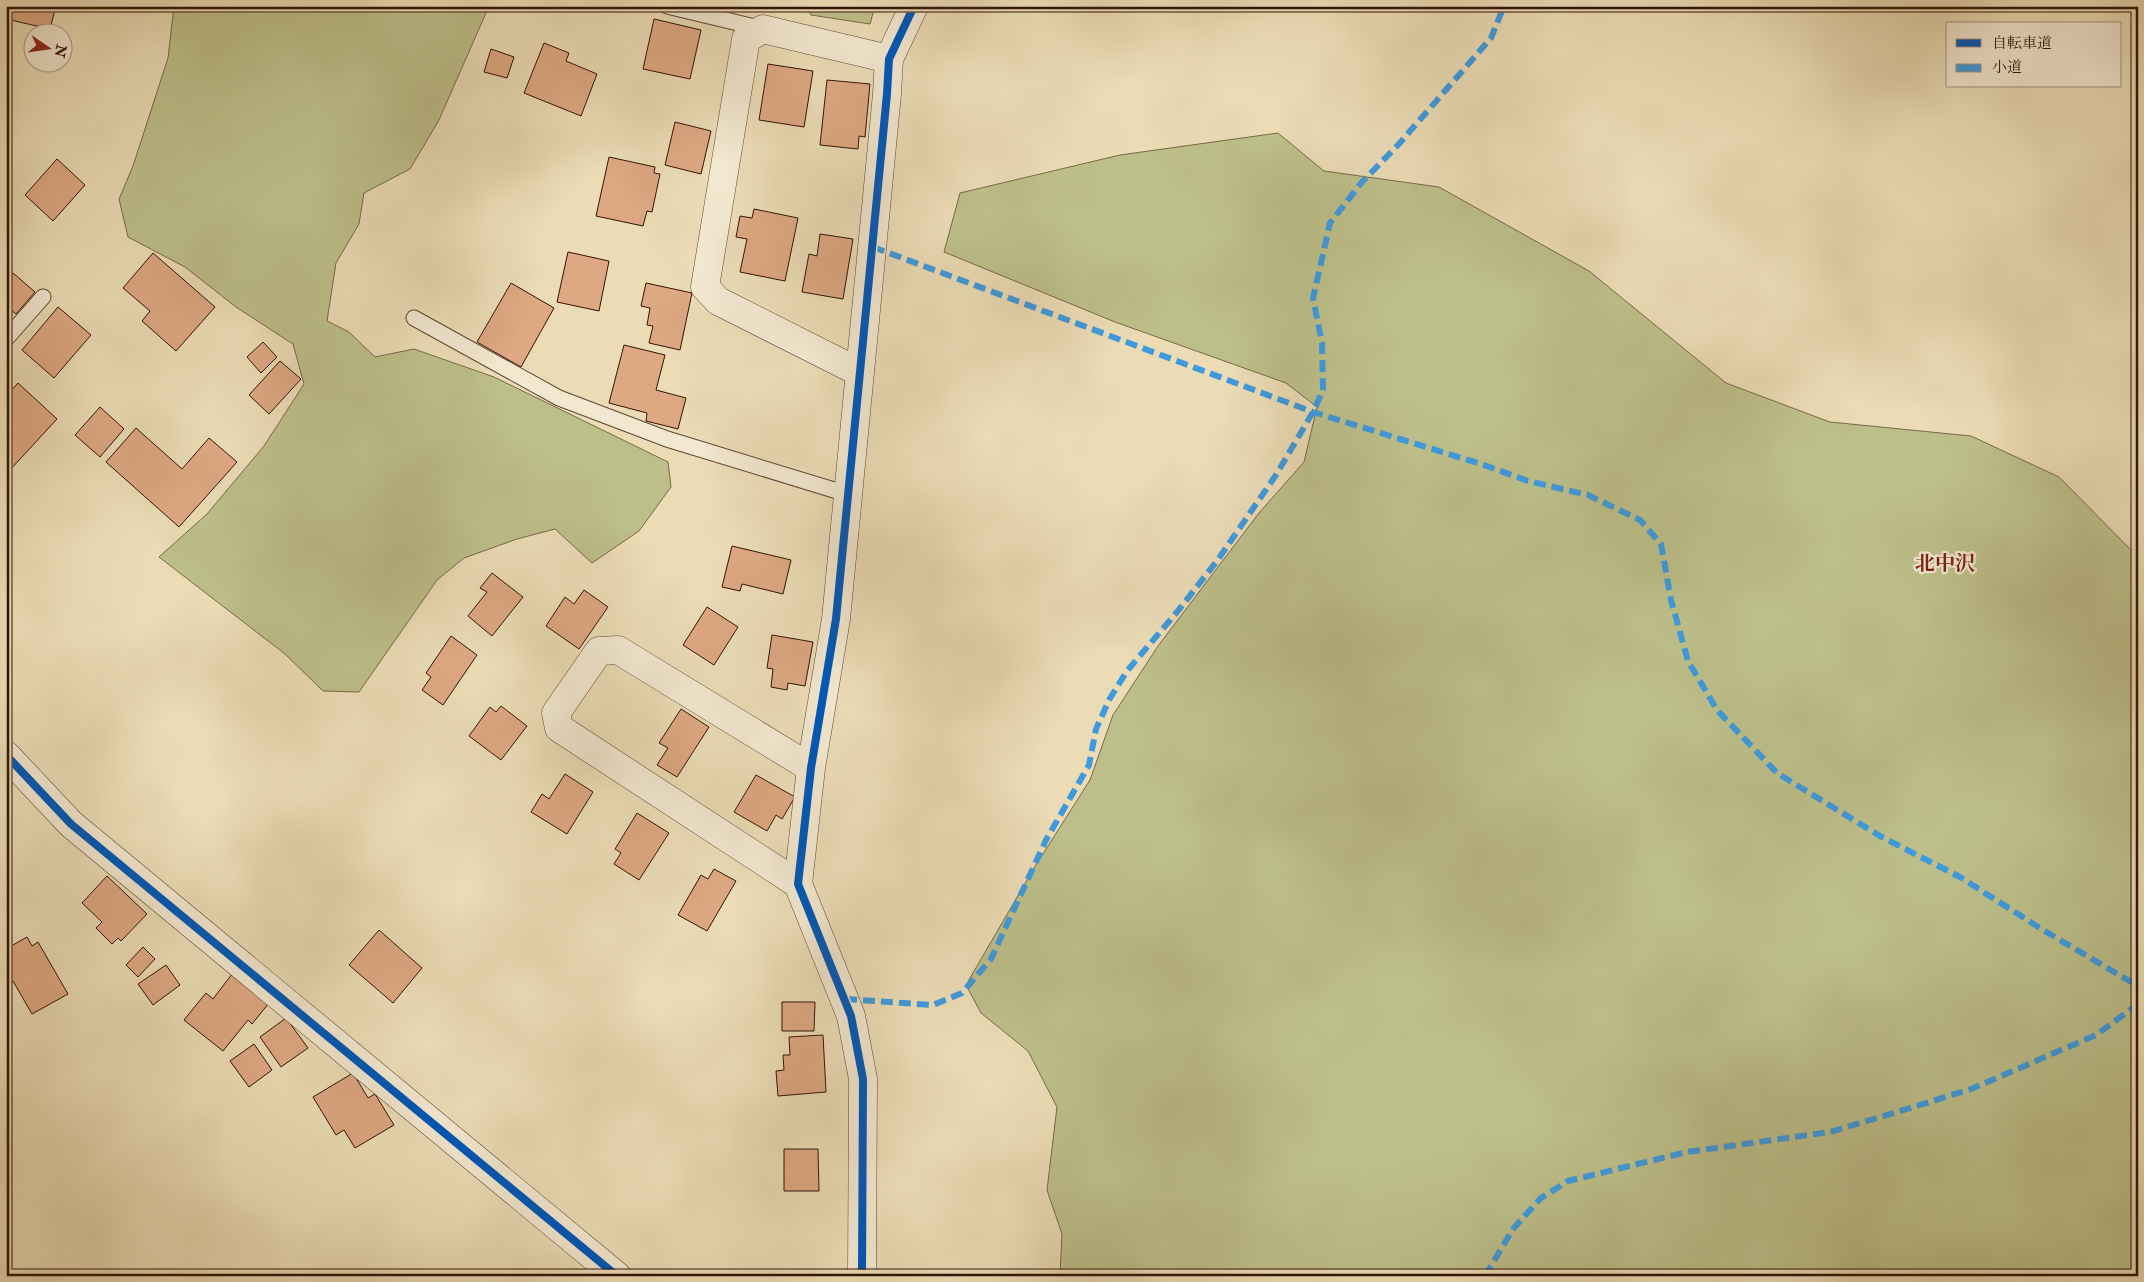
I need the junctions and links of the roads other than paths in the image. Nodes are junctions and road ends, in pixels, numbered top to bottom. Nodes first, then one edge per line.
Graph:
1 (667, 6) edge
2 (914, 6) edge
3 (762, 29) junction
4 (889, 59) junction
5 (43, 297) dead end
6 (414, 318) dead end
7 (6, 339) edge
8 (859, 372) junction
9 (847, 494) junction
10 (6, 755) edge
11 (810, 768) junction
12 (798, 884) junction
13 (618, 1276) edge
14 (862, 1276) edge

1 - 3 lane
2 - 4 street
3 - 4 street
3 - 8 street
4 - 8 street
5 - 7 lane
6 - 9 lane
8 - 9 street
9 - 11 street
10 - 13 street
11 - 12 street
11 - 12 street
12 - 14 street

